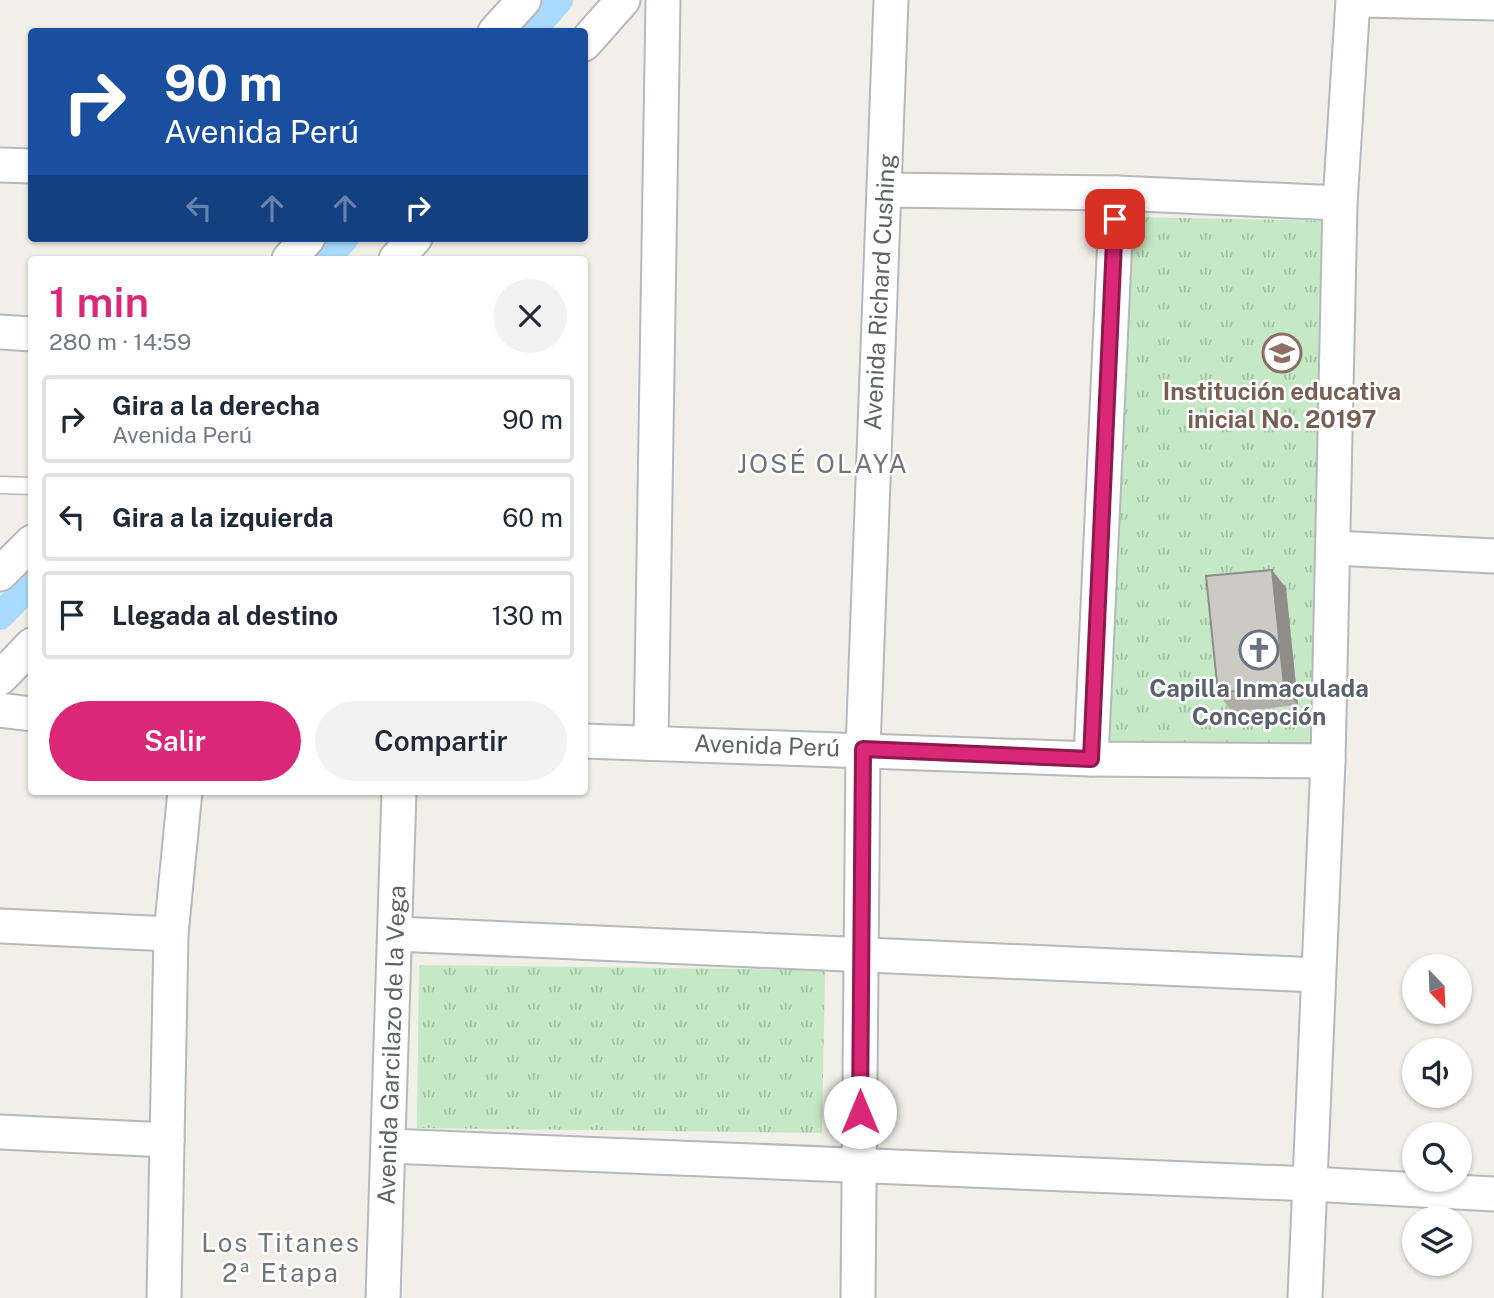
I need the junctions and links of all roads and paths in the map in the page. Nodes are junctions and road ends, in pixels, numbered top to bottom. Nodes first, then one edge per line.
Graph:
1 (524, 0) edge
2 (623, 0) edge
3 (663, 0) edge
4 (891, 0) edge
5 (1353, 0) edge
6 (1362, 0) edge
7 (1494, 3) edge
8 (499, 28) edge
9 (588, 39) edge
10 (0, 164) edge
11 (28, 166) edge
12 (886, 190) junction
13 (1116, 192) junction
14 (1340, 203) junction
15 (304, 242) edge
16 (292, 256) edge
17 (0, 332) edge
18 (28, 334) edge
19 (0, 485) edge
20 (28, 486) edge
21 (28, 546) edge
22 (1334, 548) junction
23 (1494, 556) edge
24 (0, 574) edge
25 (28, 649) edge
26 (0, 678) edge
27 (0, 710) edge
28 (28, 713) edge
29 (588, 741) edge
30 (651, 743) junction
31 (863, 749) junction
32 (1091, 759) junction
33 (1328, 761) junction
34 (185, 795) edge
35 (399, 795) edge
36 (0, 926) edge
37 (170, 934) junction
38 (395, 934) junction
39 (861, 955) junction
40 (1318, 975) junction
41 (0, 1132) edge
42 (167, 1140) junction
43 (389, 1146) junction
44 (860, 1164) junction
45 (1310, 1184) junction
46 (1494, 1194) edge
47 (164, 1298) edge
48 (383, 1298) edge
49 (858, 1298) edge
50 (1305, 1298) edge

1 - 8 street
2 - 9 street
3 - 30 street
4 - 12 street, Avenida Richard Cushing
5 - 14 street
6 - 7 street
10 - 11 street
12 - 13 street
12 - 31 street, Avenida Richard Cushing
13 - 14 street
13 - 32 street
14 - 22 street
15 - 16 street
17 - 18 street
19 - 20 lane
21 - 24 street
22 - 23 street
22 - 33 street
25 - 26 street
27 - 28 street
29 - 30 street, Avenida Perú
30 - 31 street, Avenida Perú
31 - 32 street, Avenida Perú
31 - 39 street, Avenida Richard Cushing
32 - 33 street, Avenida Perú
33 - 40 street
34 - 37 street
35 - 38 street, Avenida Garcilazo de la Vega
36 - 37 street
37 - 42 street
38 - 39 street
38 - 43 street, Avenida Garcilazo de la Vega
39 - 40 street
39 - 44 street, Avenida Richard Cushing
40 - 45 street
41 - 42 street
42 - 47 street
43 - 44 street
43 - 48 street, Avenida Garcilazo de la Vega
44 - 45 street
44 - 49 street, Avenida Richard Cushing
45 - 46 street
45 - 50 street

